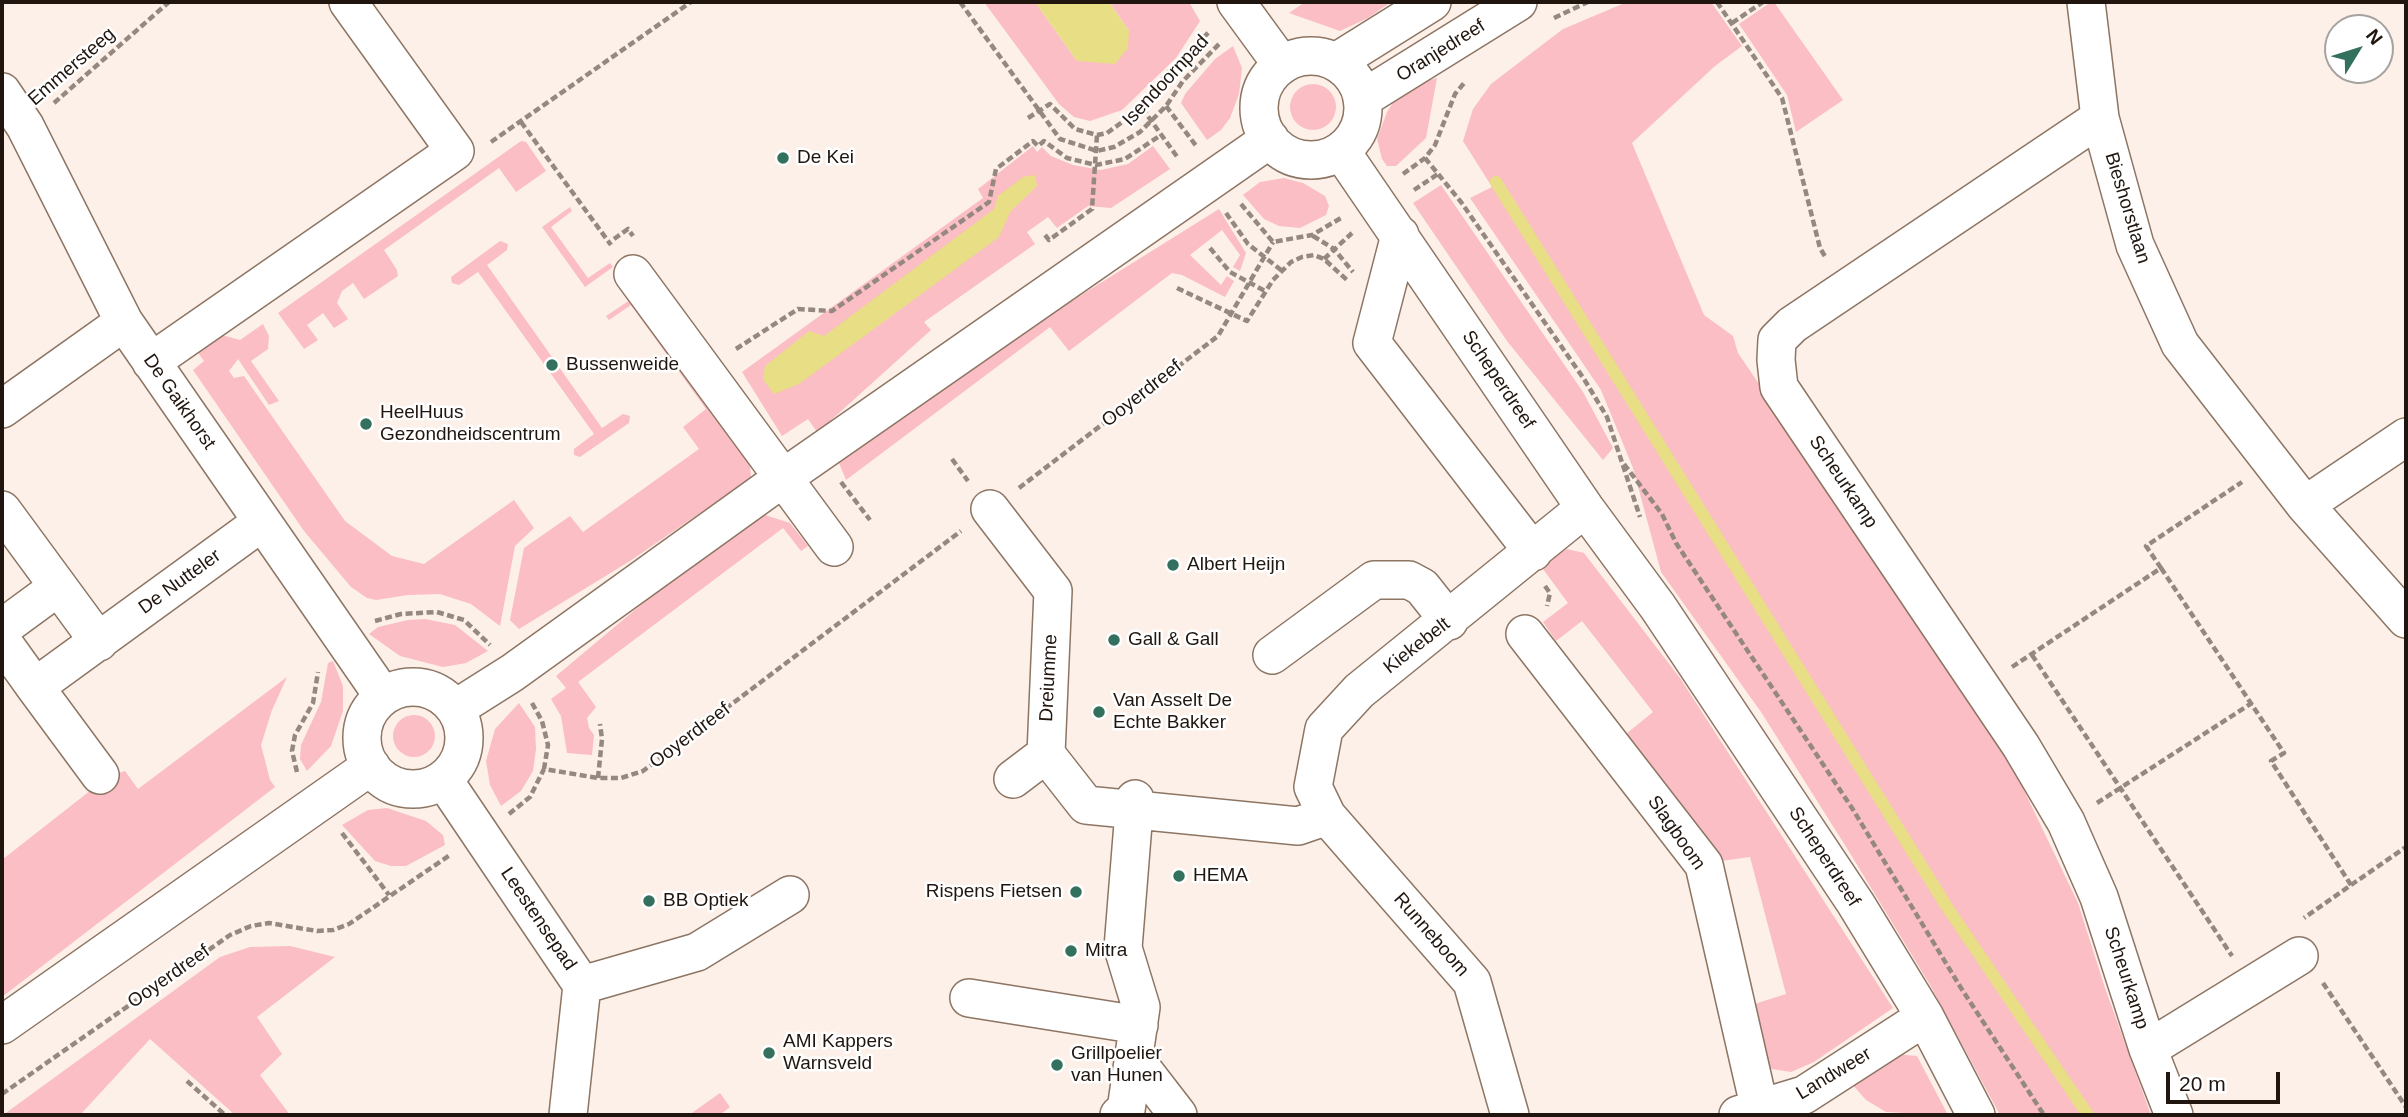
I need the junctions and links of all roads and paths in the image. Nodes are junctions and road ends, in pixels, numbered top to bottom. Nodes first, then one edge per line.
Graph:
1 (169, 2) edge
2 (348, 2) edge
3 (691, 2) edge
4 (960, 2) edge
5 (1432, 2) edge
6 (1518, 2) edge
7 (1588, 2) edge
8 (1717, 2) edge
9 (1763, 2) edge
10 (2086, 2) edge
11 (1232, 14) edge
12 (1549, 21) dead end
13 (1732, 23) junction
14 (1336, 62) junction
15 (1282, 65) junction
16 (1470, 76) dead end
17 (2, 92) edge
18 (1362, 99) junction
19 (1039, 111) junction
20 (1028, 118) dead end
21 (2100, 118) junction
22 (520, 122) junction
23 (25, 126) junction
24 (1097, 135) junction
25 (1161, 135) dead end
26 (1270, 139) junction
27 (455, 151) junction
28 (1097, 151) junction
29 (1341, 151) junction
30 (1425, 158) junction
31 (1096, 165) junction
32 (1373, 195) junction
33 (1045, 235) dead end
34 (1400, 235) junction
35 (1273, 242) dead end
36 (1210, 248) dead end
37 (633, 274) joint
38 (1250, 283) junction
39 (1846, 289) junction
40 (1265, 291) dead end
41 (124, 322) junction
42 (731, 352) dead end
43 (150, 362) junction
44 (2, 409) edge
45 (2406, 437) edge
46 (2272, 462) junction
47 (1624, 464) junction
48 (783, 478) junction
49 (2305, 505) junction
50 (1585, 508) junction
51 (990, 509) junction
52 (2, 510) edge
53 (262, 522) junction
54 (1642, 527) dead end
55 (834, 547) dead end
56 (1533, 552) junction
57 (2161, 568) junction
58 (58, 587) junction
59 (2406, 618) edge
60 (1449, 621) junction
61 (2, 628) edge
62 (1525, 634) dead end
63 (2, 641) edge
64 (99, 642) junction
65 (1272, 655) dead end
66 (2032, 655) junction
67 (35, 687) junction
68 (1981, 687) junction
69 (383, 696) junction
70 (2252, 703) junction
71 (455, 709) junction
72 (600, 724) dead end
73 (1046, 754) junction
74 (371, 766) junction
75 (100, 775) dead end
76 (598, 778) junction
77 (443, 779) junction
78 (1013, 779) dead end
79 (2121, 788) junction
80 (1145, 808) junction
81 (1327, 816) junction
82 (2066, 822) junction
83 (480, 835) junction
84 (2406, 847) edge
85 (2351, 885) junction
86 (790, 895) dead end
87 (2299, 956) junction
88 (582, 985) junction
89 (2252, 985) junction
90 (970, 998) dead end
91 (1925, 1017) junction
92 (2, 1025) edge
93 (1137, 1041) junction
94 (2148, 1049) junction
95 (187, 1081) dead end
96 (2, 1094) edge
97 (2406, 1107) edge
98 (1748, 1112) edge
99 (225, 1115) edge
100 (568, 1115) edge
101 (1119, 1115) edge
102 (1178, 1115) edge
103 (1510, 1115) edge
104 (1976, 1115) edge
105 (2044, 1115) edge
106 (2174, 1115) edge

1 - 23 path, Emmersteeg
2 - 27 street
3 - 22 path
4 - 19 path
5 - 14 street
6 - 18 street, Oranjedreef
7 - 12 path
8 - 13 path
9 - 13 path
10 - 21 street, Bieshorstlaan
11 - 15 street
11 - 24 path
11 - 28 path, Isendoornpad
13 - 39 path
14 - 15 street
14 - 18 street
15 - 26 street
16 - 30 path, Oranjedreef
17 - 23 street, De Gaikhorst
18 - 29 street
19 - 20 path
19 - 24 path
19 - 28 path
21 - 39 street, Scheurkamp
21 - 46 street, Bieshorstlaan
22 - 27 path
22 - 37 path
23 - 41 street, De Gaikhorst
24 - 28 path
25 - 31 path
26 - 29 street
26 - 48 street
27 - 43 street
28 - 31 path
29 - 32 street, Scheperdreef
30 - 32 path, Oranjedreef
30 - 47 path
31 - 33 path
31 - 42 path
32 - 34 street, Scheperdreef
34 - 50 street, Scheperdreef
34 - 56 street
35 - 38 path, Ooyerdreef
36 - 38 path
37 - 48 street
38 - 40 path
38 - 51 path, Ooyerdreef
39 - 68 street, Scheurkamp
41 - 43 street, De Gaikhorst
41 - 44 street
43 - 53 street, De Gaikhorst
45 - 49 street
46 - 49 street, Bieshorstlaan
46 - 57 path
47 - 54 path
47 - 105 path
48 - 55 street
48 - 71 street
49 - 59 street, Bieshorstlaan
50 - 56 street, Kiekebelt
50 - 91 street, Scheperdreef
51 - 73 street, Dreiumme
51 - 76 path, Ooyerdreef
52 - 58 street
53 - 64 street, De Nutteler
53 - 69 street, De Gaikhorst
56 - 60 street, Kiekebelt
57 - 66 path
57 - 70 path
58 - 61 street
58 - 64 street
60 - 65 street
60 - 81 street, Kiekebelt
62 - 98 street, Slagboom
63 - 67 street
64 - 67 street, De Nutteler
66 - 68 path
66 - 79 path
67 - 75 street
68 - 82 street, Scheurkamp
69 - 71 street
69 - 74 street
70 - 79 path
70 - 85 path
71 - 77 street
72 - 76 path
73 - 78 street
73 - 80 street
74 - 77 street
74 - 92 street
76 - 83 path, Ooyerdreef
77 - 83 street, Leestensepad
79 - 82 path
79 - 89 path
80 - 81 street
80 - 93 street
81 - 103 street, Runneboom
82 - 94 street, Scheurkamp
83 - 88 street, Leestensepad
83 - 96 path, Ooyerdreef
84 - 85 path
85 - 87 path
86 - 88 street
87 - 89 street, Scheurkamp
87 - 97 path
88 - 100 street, Leestensepad
89 - 94 street, Scheurkamp
90 - 93 street
91 - 98 street, Landweer
91 - 104 street, Scheperdreef
93 - 101 street
93 - 102 street
94 - 106 street, Scheurkamp
95 - 99 path

